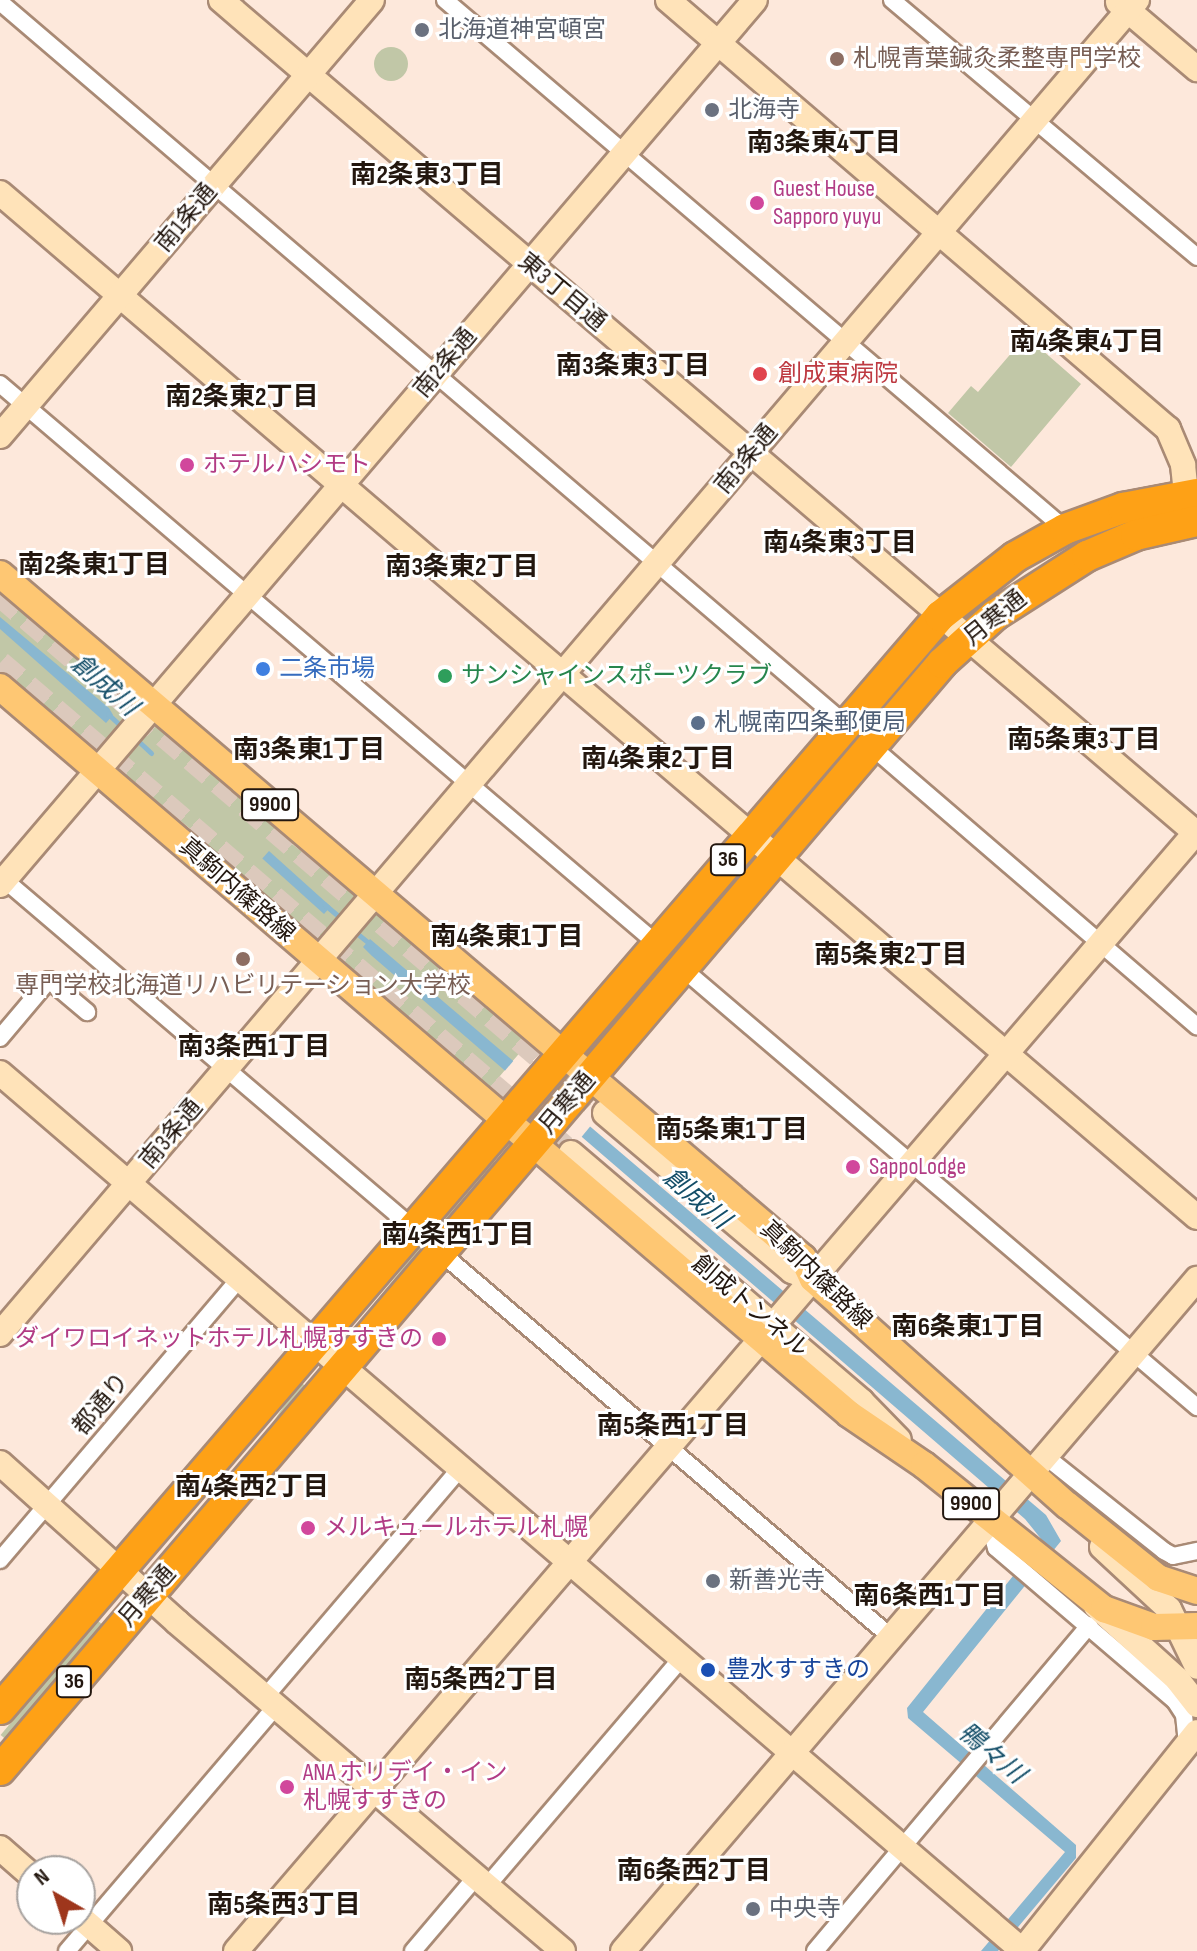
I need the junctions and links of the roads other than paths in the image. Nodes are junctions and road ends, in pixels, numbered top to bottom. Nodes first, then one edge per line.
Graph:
1 (221, 0) edge
2 (372, 0) edge
3 (445, 0) edge
4 (668, 0) edge
5 (755, 0) edge
6 (892, 0) edge
7 (0, 2) edge
8 (1127, 3) edge
9 (719, 43) junction
10 (1197, 69) edge
11 (309, 74) junction
12 (1034, 121) junction
13 (624, 153) junction
14 (214, 185) junction
15 (0, 193) edge
16 (940, 232) junction
17 (1197, 257) edge
18 (529, 264) junction
19 (120, 296) junction
20 (846, 342) junction
21 (436, 373) junction
22 (0, 384) edge
23 (26, 406) junction
24 (0, 436) edge
25 (751, 453) junction
26 (342, 485) junction
27 (1193, 503) edge
28 (1065, 529) junction
29 (658, 563) junction
30 (0, 574) edge
31 (247, 595) junction
32 (940, 616) junction
33 (967, 639) junction
34 (562, 674) junction
35 (0, 687) edge
36 (153, 705) junction
37 (845, 724) junction
38 (871, 746) junction
39 (97, 770) junction
40 (469, 784) junction
41 (1196, 833) edge
42 (750, 834) junction
43 (777, 857) junction
44 (2, 880) edge
45 (375, 895) junction
46 (1101, 943) junction
47 (657, 944) junction
48 (318, 961) junction
49 (682, 968) junction
50 (87, 1012) dead end
51 (1197, 1026) edge
52 (0, 1038) edge
53 (1006, 1053) junction
54 (562, 1054) junction
55 (226, 1068) junction
56 (0, 1073) edge
57 (590, 1077) junction
58 (605, 1113) tunnel mouth
59 (504, 1121) junction
60 (532, 1145) junction
61 (571, 1153) tunnel mouth
62 (912, 1164) junction
63 (128, 1183) junction
64 (1197, 1217) edge
65 (413, 1228) junction
66 (440, 1252) junction
67 (239, 1279) junction
68 (1197, 1279) edge
69 (786, 1311) junction
70 (0, 1334) edge
71 (314, 1343) junction
72 (1134, 1353) junction
73 (342, 1368) junction
74 (1197, 1407) edge
75 (669, 1449) junction
76 (0, 1463) edge
77 (460, 1469) junction
78 (1017, 1488) junction
79 (48, 1504) junction
80 (1067, 1505) junction
81 (1197, 1551) edge
82 (0, 1560) edge
83 (570, 1564) junction
84 (121, 1569) junction
85 (1197, 1591) edge
86 (149, 1595) junction
87 (1087, 1597) junction
88 (1090, 1625) junction
89 (1189, 1628) edge
90 (891, 1637) junction
91 (681, 1659) junction
92 (1197, 1667) edge
93 (271, 1701) junction
94 (1197, 1705) edge
95 (0, 1709) edge
96 (1192, 1738) edge
97 (792, 1753) junction
98 (0, 1770) edge
99 (375, 1790) junction
100 (0, 1848) edge
101 (903, 1848) junction
102 (16, 1862) edge
103 (481, 1882) junction
104 (96, 1908) edge
105 (96, 1931) edge
106 (1015, 1945) edge
107 (119, 1951) edge
108 (236, 1951) edge
109 (413, 1951) edge
110 (563, 1951) edge
111 (623, 1951) edge
112 (815, 1951) edge

1 - 11 street, 東3丁目通
2 - 11 street, 南1条通
3 - 13 street
4 - 9 street
5 - 9 street, 南2条通
6 - 12 street
7 - 14 street
8 - 10 street
8 - 12 street, 南3条通
9 - 13 street, 南2条通
9 - 16 street
11 - 14 street, 南1条通
11 - 18 street, 東3丁目通
12 - 16 street, 南3条通
12 - 17 street
13 - 18 street, 南2条通
13 - 20 street
14 - 19 street, 南1条通
14 - 21 street
15 - 19 street
16 - 20 street, 南3条通
16 - 27 street
18 - 21 street, 南2条通
18 - 25 street, 東3丁目通
19 - 23 street, 南1条通
19 - 26 street
20 - 25 street, 南3条通
20 - 28 street
21 - 26 street, 南2条通
21 - 29 street
22 - 23 street
23 - 24 street, 南1条通
23 - 31 street
25 - 29 street, 南3条通
25 - 32 street, 東3丁目通
26 - 31 street, 南2条通
26 - 34 street
27 - 28 highway, 月寒通 / 36
27 - 33 highway, 月寒通 / 36
28 - 32 highway, 月寒通 / 36
29 - 34 street, 南3条通
29 - 37 street
30 - 36 main road, 真駒内篠路線 / 9900
31 - 36 street, 南2条通
31 - 40 street
32 - 33 street, 東3丁目通
32 - 37 highway, 月寒通 / 36
33 - 38 highway, 月寒通 / 36
33 - 41 street, 東3丁目通
34 - 40 street, 南3条通
34 - 42 street
35 - 39 main road, 真駒内篠路線 / 9900
36 - 39 street, 南2条通
36 - 45 main road, 真駒内篠路線 / 9900
37 - 42 highway, 月寒通 / 36
38 - 43 highway, 月寒通 / 36
38 - 46 street
39 - 44 street, 南2条通
39 - 48 main road, 真駒内篠路線 / 9900
40 - 45 street, 南3条通
40 - 47 street
41 - 46 street
42 - 43 street
42 - 47 highway, 月寒通 / 36
43 - 49 highway, 月寒通 / 36
43 - 53 street
44 - 55 street
45 - 48 street, 南3条通
45 - 54 main road, 真駒内篠路線 / 9900
46 - 51 street
46 - 53 street
47 - 54 highway, 月寒通 / 36
48 - 55 street, 南3条通
48 - 59 main road, 真駒内篠路線 / 9900
49 - 57 highway, 月寒通 / 36
49 - 62 street
50 - 52 street
53 - 62 street
53 - 64 street
54 - 57 main road, 真駒内篠路線 / 9900
54 - 59 highway, 月寒通 / 36
55 - 63 street, 南3条通
55 - 65 street
56 - 63 street
57 - 60 highway, 月寒通 / 36
57 - 69 main road, 真駒内篠路線 / 9900
58 - 69 street
59 - 60 main road, 真駒内篠路線 / 9900
59 - 65 highway, 月寒通 / 36
60 - 66 highway, 月寒通 / 36
60 - 69 main road, 真駒内篠路線 / 9900
61 - 69 street, 創成トンネル
62 - 69 street
62 - 72 street
63 - 67 street
63 - 70 street, 南3条通
65 - 71 highway, 月寒通 / 36
66 - 73 highway, 月寒通 / 36
66 - 75 street
67 - 71 street
67 - 79 street, 都通り
68 - 72 street
69 - 75 street
69 - 78 main road, 真駒内篠路線 / 9900
69 - 78 main road, 真駒内篠路線 / 9900
71 - 73 street
71 - 84 highway, 月寒通 / 36
72 - 74 street
72 - 78 street
73 - 77 street
73 - 86 highway, 月寒通 / 36
75 - 83 street
75 - 90 street
76 - 79 street
77 - 83 street
77 - 93 street
78 - 80 main road, 真駒内篠路線 / 9900
78 - 81 street
78 - 87 main road, 真駒内篠路線 / 9900
78 - 88 street
78 - 90 street
79 - 82 street, 都通り
79 - 84 street
80 - 85 main road, 真駒内篠路線 / 9900
80 - 89 street
83 - 91 street
83 - 99 street
84 - 86 street
84 - 95 highway, 月寒通 / 36
86 - 93 street
86 - 98 highway, 月寒通 / 36
87 - 89 main road, 真駒内篠路線 / 9900
87 - 94 street
88 - 96 street
88 - 101 street
89 - 92 street
90 - 97 street
91 - 97 street
91 - 103 street
93 - 99 street
93 - 104 street
96 - 106 street
97 - 101 street
97 - 111 street
99 - 103 street
99 - 108 street
100 - 102 street
101 - 106 street
101 - 112 street
103 - 109 street
103 - 110 street
105 - 107 street

